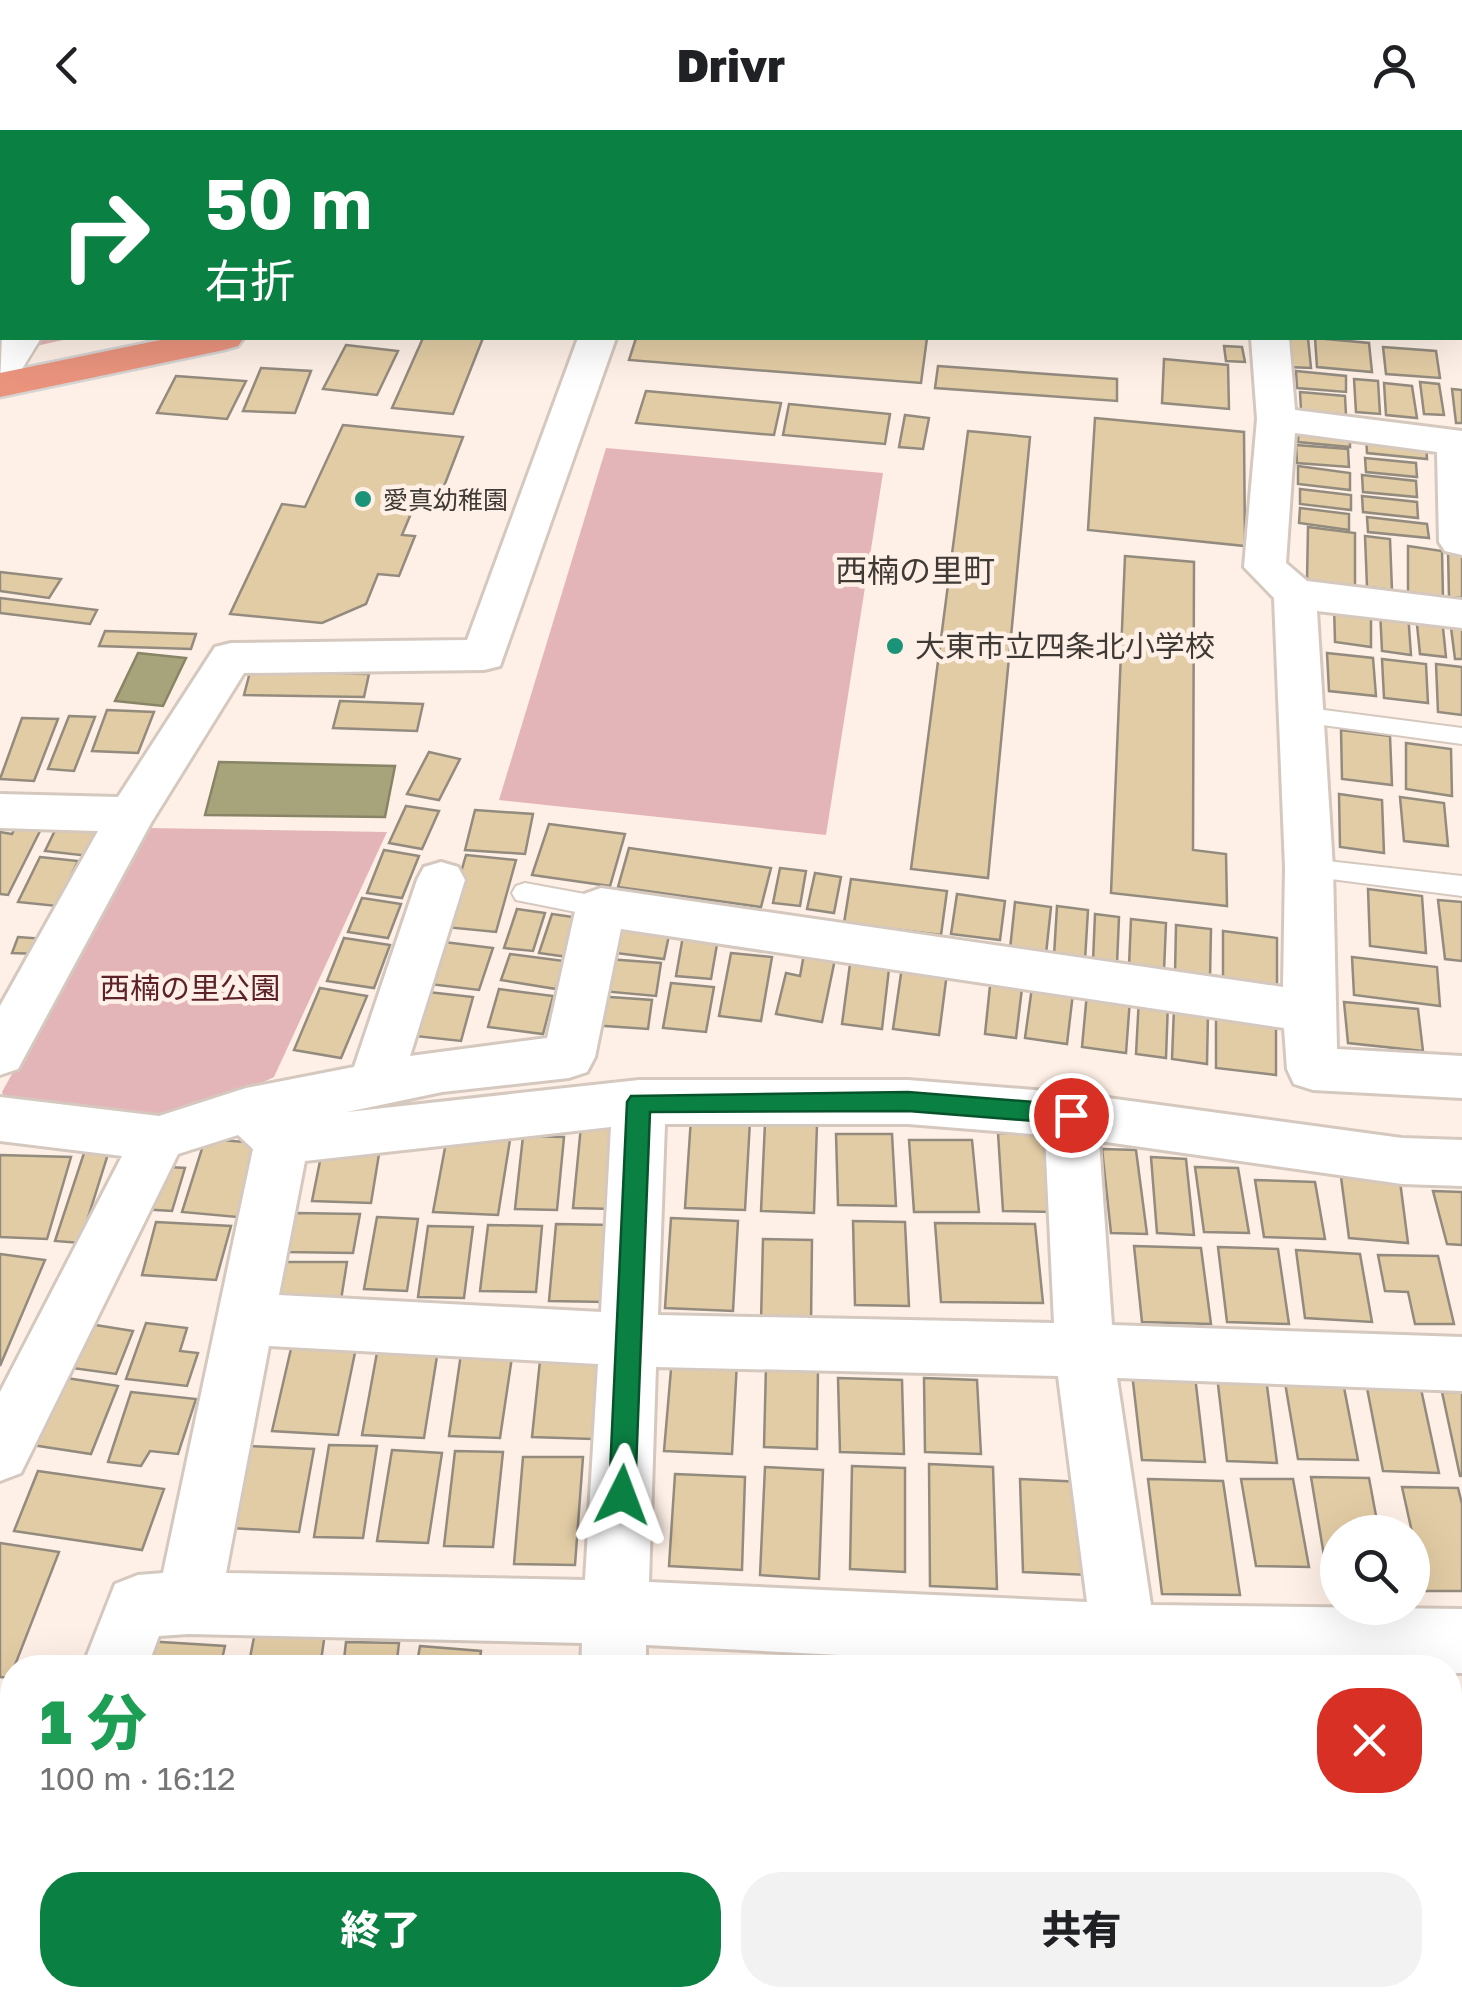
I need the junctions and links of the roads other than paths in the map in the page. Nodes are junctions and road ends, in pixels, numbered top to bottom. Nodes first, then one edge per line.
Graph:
1 (20, 340) edge
2 (215, 340) edge
3 (596, 340) edge
4 (1270, 340) edge
5 (0, 374) edge
6 (0, 386) edge
7 (1276, 418) junction
8 (1460, 442) edge
9 (1460, 542) dead end
10 (1295, 594) junction
11 (1462, 614) edge
12 (1301, 715) junction
13 (1462, 736) edge
14 (0, 810) edge
15 (131, 815) junction
16 (1309, 868) junction
17 (441, 880) dead end
18 (1462, 886) edge
19 (525, 893) dead end
20 (601, 907) junction
21 (1308, 1011) junction
22 (0, 1054) edge
23 (1462, 1076) edge
24 (375, 1082) junction
25 (639, 1102) junction
26 (1071, 1115) junction
27 (0, 1119) edge
28 (264, 1126) junction
29 (159, 1138) junction
30 (1462, 1163) edge
31 (248, 1320) junction
32 (630, 1340) junction
33 (1084, 1350) junction
34 (1462, 1364) edge
35 (0, 1453) edge
36 (188, 1603) junction
37 (614, 1640) edge
38 (1462, 1641) edge
39 (1125, 1652) edge
40 (119, 1655) edge

1 - 5 street
2 - 6 highway
3 - 15 street
4 - 7 street
7 - 8 street
7 - 10 street
8 - 9 street
10 - 11 street
10 - 12 street
12 - 13 lane
12 - 16 street
14 - 15 street
15 - 22 street
16 - 18 lane
16 - 21 street
17 - 24 street
19 - 20 lane
20 - 21 street
20 - 24 street
21 - 23 street
24 - 28 street
25 - 26 street
25 - 28 street
25 - 32 street
26 - 30 street
26 - 33 street
27 - 29 street
28 - 29 street
28 - 31 street
29 - 35 street
31 - 32 street
31 - 36 street
32 - 33 street
32 - 37 street
33 - 34 street
33 - 39 street
36 - 37 street
36 - 40 street
37 - 39 street
38 - 39 street

